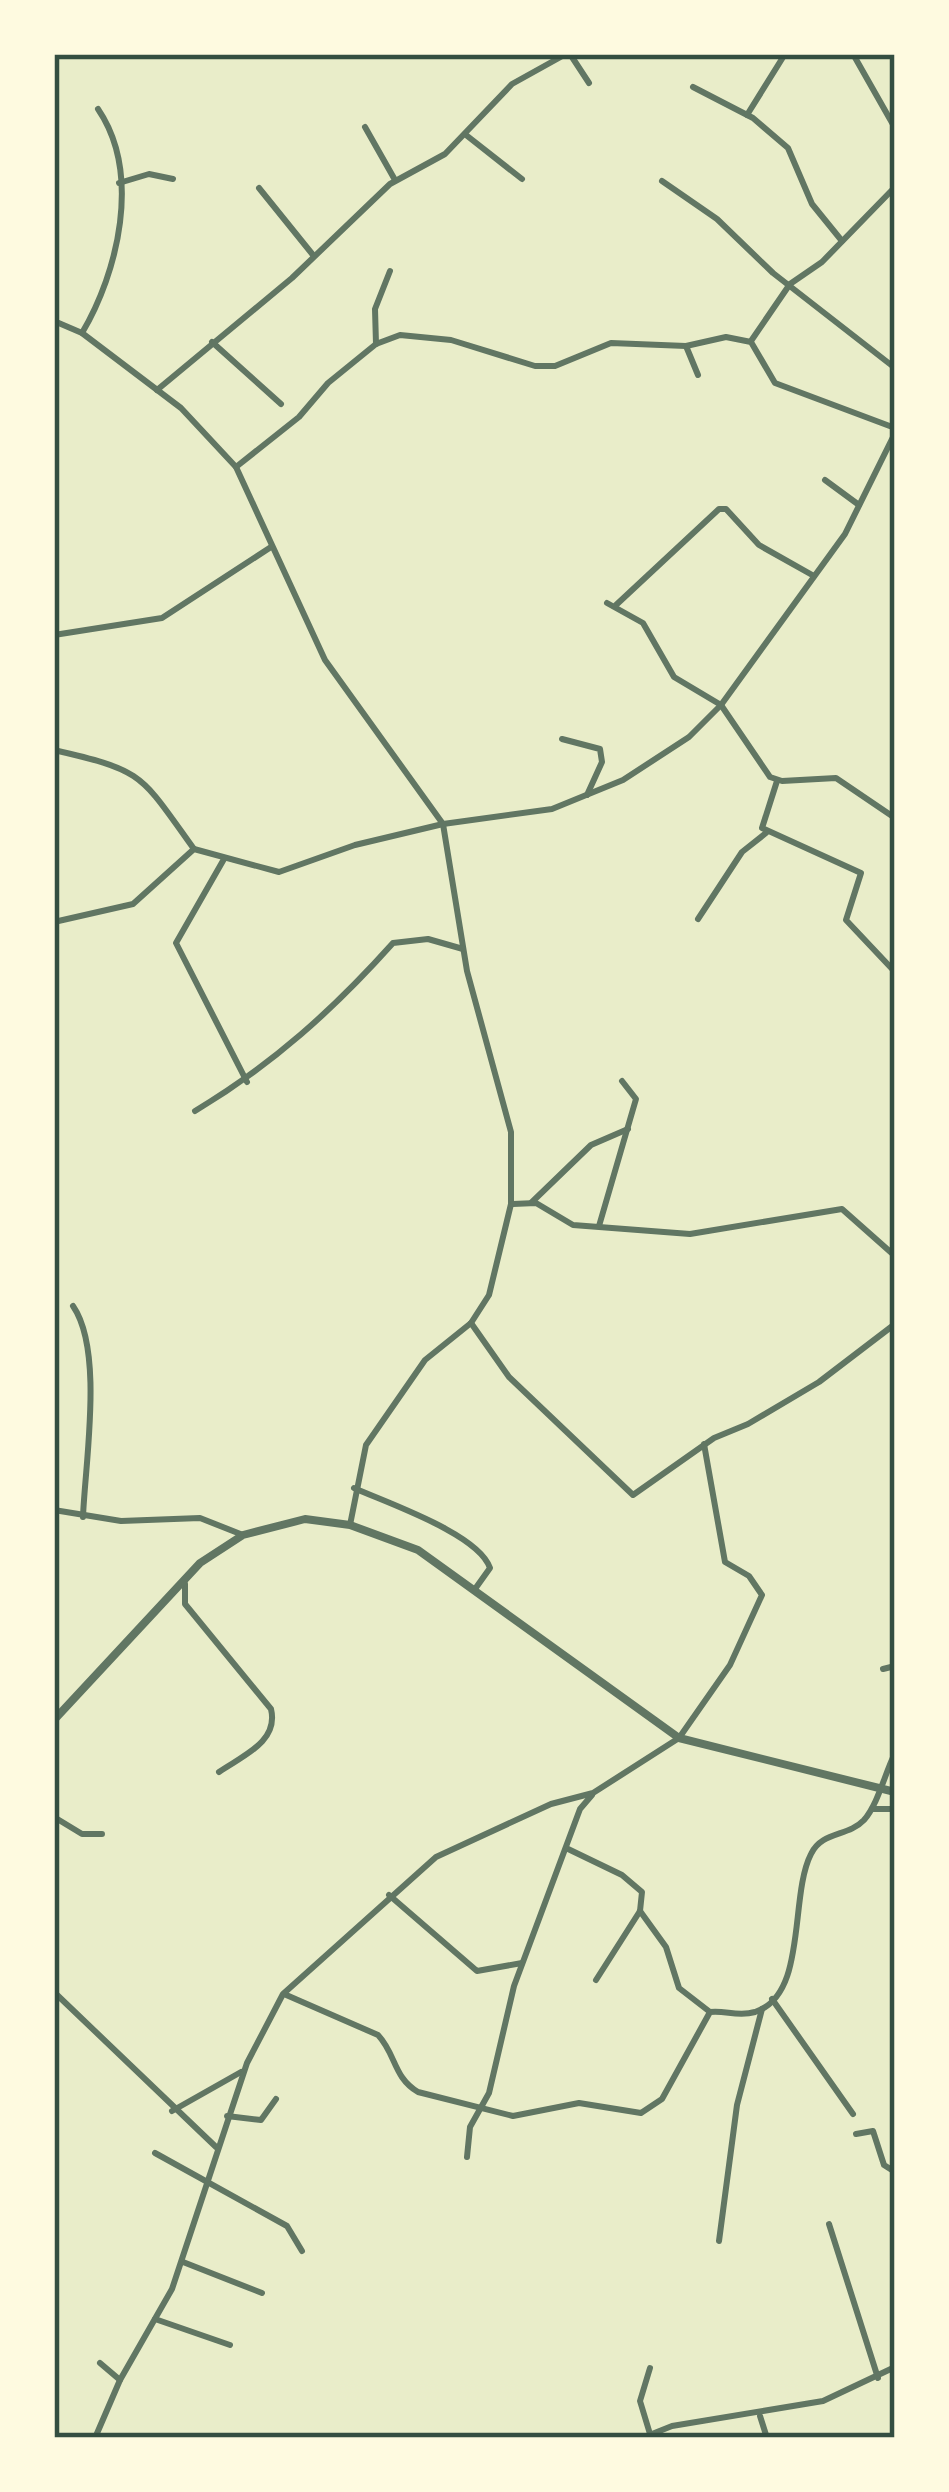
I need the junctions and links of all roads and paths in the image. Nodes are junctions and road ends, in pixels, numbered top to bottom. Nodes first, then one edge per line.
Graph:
1 (568, 54) edge
2 (785, 54) edge
3 (853, 54) edge
4 (590, 83) dead end
5 (693, 86) dead end
6 (98, 110) dead end
7 (747, 115) junction
8 (365, 127) dead end
9 (895, 128) edge
10 (466, 136) junction
11 (173, 179) dead end
12 (522, 179) dead end
13 (395, 180) junction
14 (662, 181) dead end
15 (119, 183) junction
16 (895, 187) edge
17 (259, 188) dead end
18 (842, 242) junction
19 (313, 255) junction
20 (390, 272) dead end
21 (790, 284) junction
22 (54, 320) edge
23 (82, 333) junction
24 (212, 342) junction
25 (751, 342) junction
26 (376, 344) junction
27 (686, 346) junction
28 (895, 368) edge
29 (698, 375) dead end
30 (157, 390) junction
31 (281, 404) dead end
32 (895, 431) edge
33 (236, 467) junction
34 (825, 480) dead end
35 (859, 505) junction
36 (271, 547) junction
37 (814, 576) junction
38 (54, 635) edge
39 (721, 705) junction
40 (562, 739) dead end
41 (54, 750) edge
42 (777, 781) junction
43 (586, 798) junction
44 (894, 813) edge
45 (443, 824) junction
46 (766, 833) junction
47 (194, 849) junction
48 (224, 859) junction
49 (698, 919) dead end
50 (54, 922) edge
51 (463, 949) junction
52 (895, 973) edge
53 (622, 1081) dead end
54 (247, 1082) junction
55 (196, 1111) dead end
56 (628, 1130) junction
57 (532, 1203) junction
58 (512, 1204) junction
59 (599, 1226) junction
60 (895, 1256) edge
61 (73, 1306) dead end
62 (472, 1323) junction
63 (895, 1324) edge
64 (704, 1444) junction
65 (354, 1488) junction
66 (54, 1510) edge
67 (82, 1517) junction
68 (350, 1525) junction
69 (243, 1535) junction
70 (185, 1584) junction
71 (475, 1589) junction
72 (895, 1666) edge
73 (883, 1669) dead end
74 (55, 1717) edge
75 (679, 1738) junction
76 (895, 1753) edge
77 (219, 1772) dead end
78 (877, 1790) junction
79 (895, 1792) edge
80 (593, 1793) junction
81 (895, 1809) edge
82 (872, 1810) junction
83 (54, 1817) edge
84 (102, 1834) dead end
85 (566, 1848) junction
86 (389, 1895) junction
87 (640, 1911) junction
88 (522, 1963) junction
89 (596, 1980) dead end
90 (54, 1992) edge
91 (284, 1994) junction
92 (772, 1999) junction
93 (762, 2009) junction
94 (710, 2012) junction
95 (244, 2069) junction
96 (276, 2098) dead end
97 (479, 2109) junction
98 (172, 2110) junction
99 (853, 2114) dead end
100 (227, 2116) junction
101 (856, 2134) dead end
102 (216, 2147) junction
103 (155, 2153) dead end
104 (467, 2156) dead end
105 (895, 2172) edge
106 (204, 2179) junction
107 (829, 2224) dead end
108 (719, 2241) dead end
109 (302, 2251) dead end
110 (183, 2262) junction
111 (262, 2293) dead end
112 (154, 2319) junction
113 (230, 2345) dead end
114 (100, 2363) dead end
115 (895, 2367) edge
116 (650, 2368) dead end
117 (878, 2378) junction
118 (120, 2380) junction
119 (760, 2416) junction
120 (646, 2436) edge
121 (95, 2438) edge
122 (767, 2438) edge

1 - 4 street
1 - 10 street
2 - 7 street
3 - 9 street
5 - 7 street
6 - 15 street
7 - 18 street
8 - 13 street
10 - 12 street
10 - 13 street
11 - 15 street
13 - 19 street
14 - 21 street
15 - 23 street
16 - 18 street
17 - 19 street
18 - 21 street
19 - 24 street
20 - 26 street
21 - 25 street
21 - 28 street
22 - 23 street
23 - 30 street
24 - 30 street
24 - 31 street
25 - 27 street
25 - 32 street
26 - 27 street
26 - 33 street
27 - 29 street
30 - 33 street
32 - 35 street
33 - 36 street
34 - 35 street
35 - 37 street
36 - 38 street
36 - 45 street
37 - 39 street
37 - 39 street
39 - 42 street
39 - 43 street
40 - 43 street
41 - 47 street
42 - 44 street
42 - 46 street
43 - 45 street
45 - 48 street
45 - 51 street
46 - 49 street
46 - 52 street
47 - 48 street
47 - 50 street
48 - 54 street
51 - 54 street
51 - 58 street
53 - 56 street
54 - 55 street
56 - 57 street
56 - 59 street
57 - 58 street
57 - 59 street
58 - 62 street
59 - 60 street
61 - 67 street
62 - 64 street
62 - 65 street
63 - 64 street
64 - 75 street
65 - 68 street
65 - 71 street
66 - 67 street
67 - 69 street
68 - 69 street
68 - 71 street
69 - 70 street
70 - 74 street
70 - 77 street
71 - 75 street
72 - 73 street
75 - 78 street
75 - 80 street
76 - 78 street
78 - 79 street
78 - 82 street
80 - 85 street
80 - 86 street
81 - 82 street
82 - 92 street
83 - 84 street
85 - 87 street
85 - 88 street
86 - 88 street
86 - 91 street
87 - 89 street
87 - 94 street
88 - 97 street
90 - 98 street
91 - 95 street
91 - 97 street
92 - 93 street
92 - 99 street
93 - 94 street
93 - 108 street
94 - 97 street
95 - 98 street
95 - 100 street
96 - 100 street
97 - 104 street
98 - 102 street
100 - 102 street
101 - 105 street
102 - 106 street
103 - 106 street
106 - 109 street
106 - 110 street
107 - 117 street
110 - 111 street
110 - 112 street
112 - 113 street
112 - 118 street
114 - 118 street
115 - 117 street
116 - 120 street
117 - 119 street
118 - 121 street
119 - 120 street
119 - 122 street

